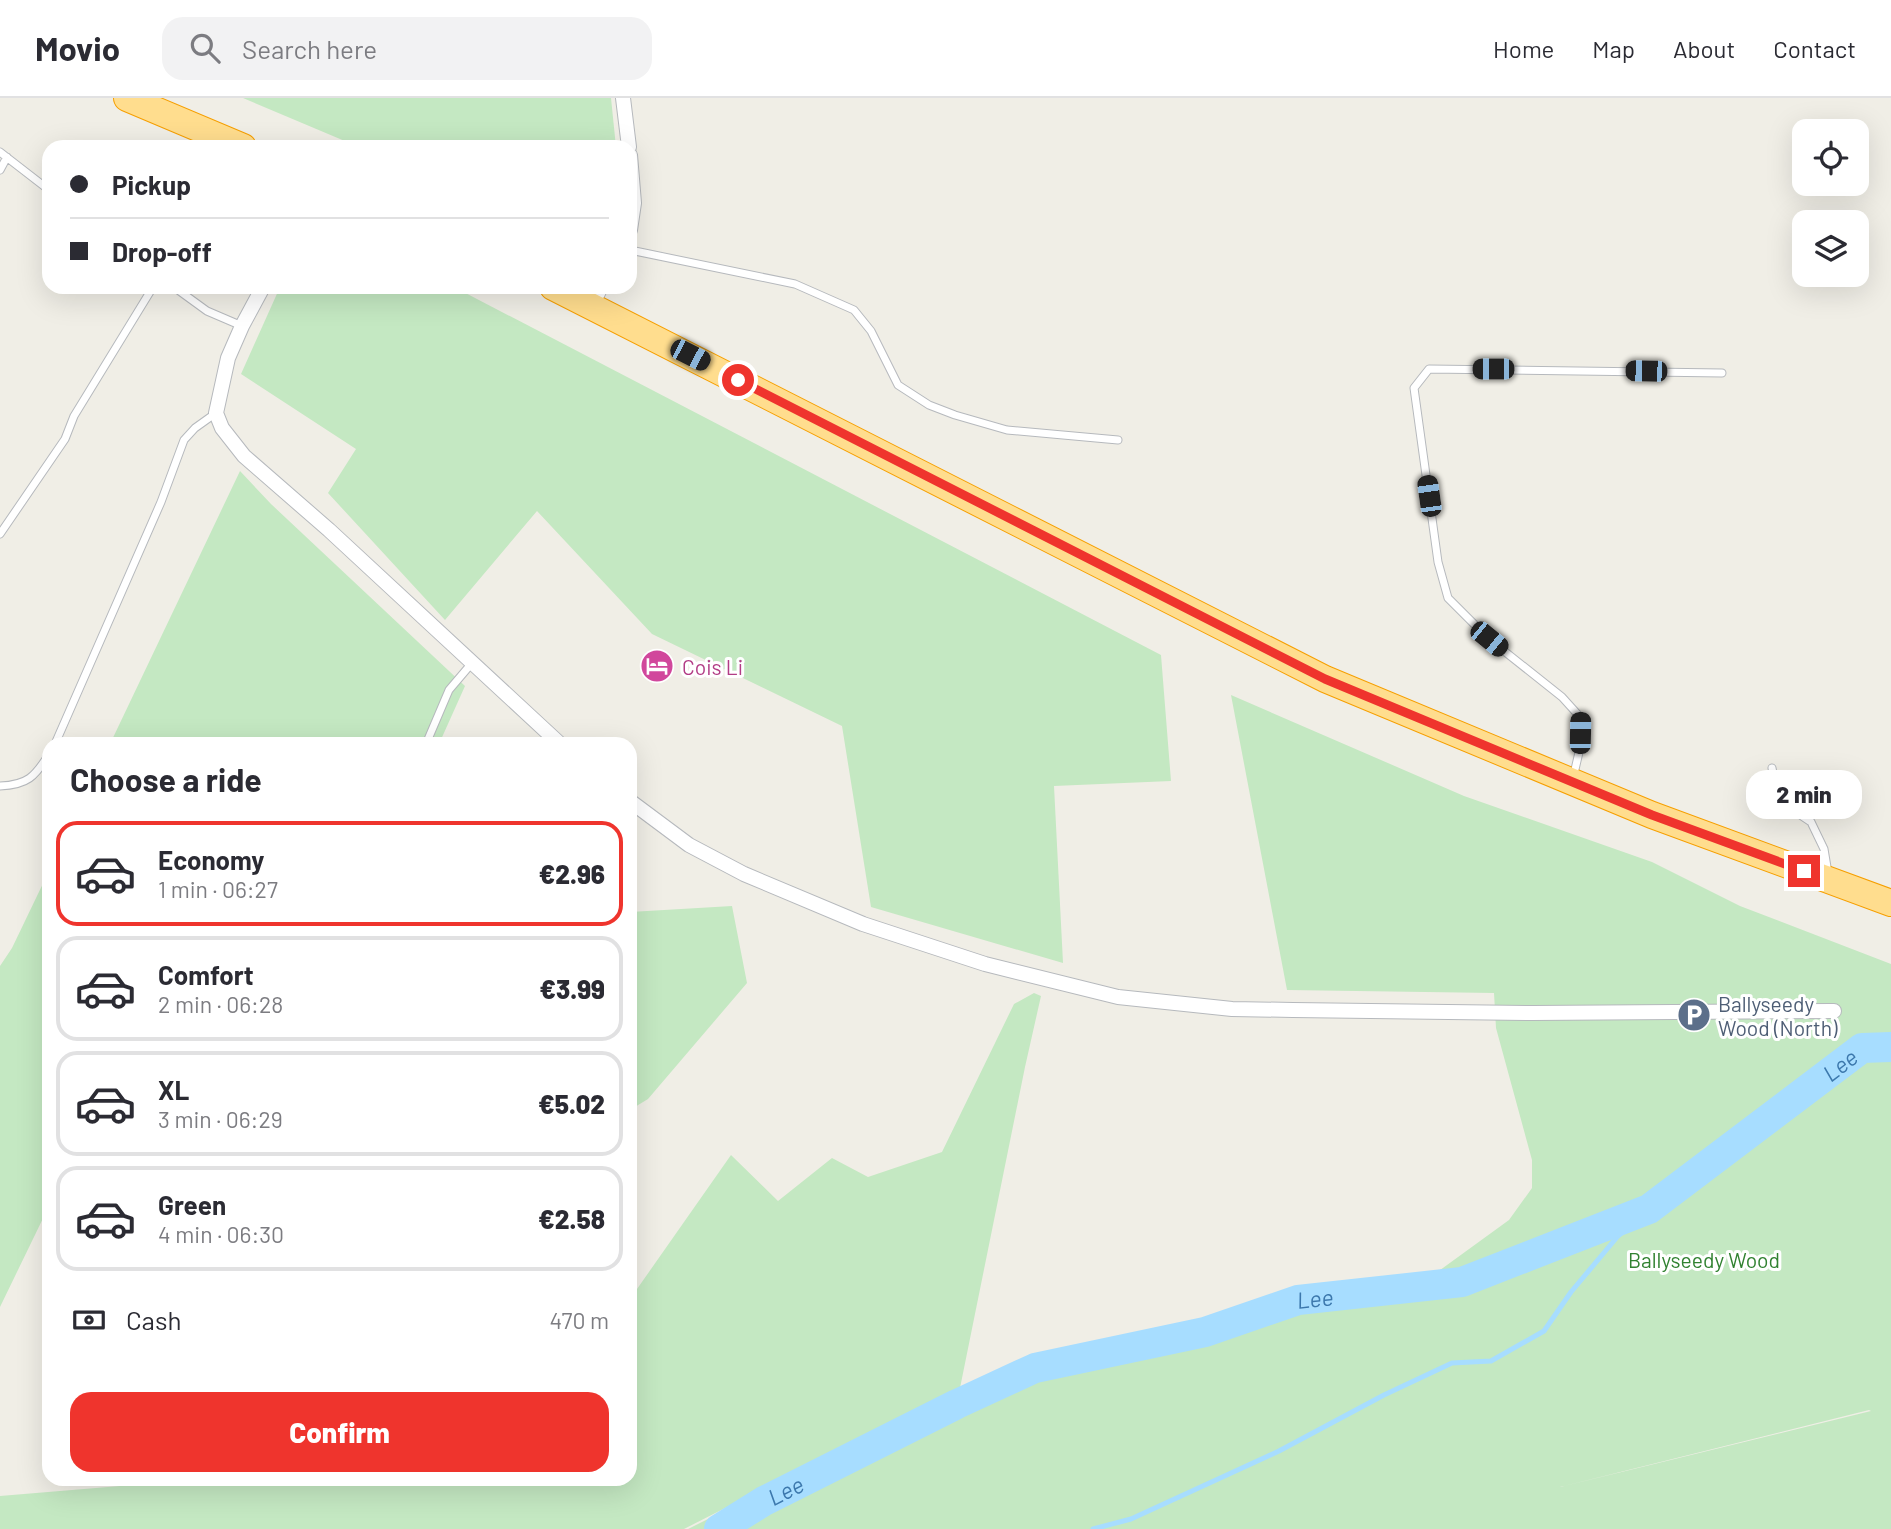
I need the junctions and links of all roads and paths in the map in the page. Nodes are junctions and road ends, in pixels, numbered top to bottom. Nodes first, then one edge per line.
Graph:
1 (127, 98) edge
2 (623, 98) edge
3 (226, 140) edge
4 (628, 140) edge
5 (3, 154) edge
6 (0, 170) edge
7 (42, 185) edge
8 (637, 251) edge
9 (149, 294) edge
10 (184, 294) edge
11 (259, 294) edge
12 (597, 296) edge
13 (242, 326) junction
14 (1722, 373) dead end
15 (216, 413) junction
16 (1118, 440) dead end
17 (0, 534) edge
18 (471, 663) junction
19 (58, 737) edge
20 (429, 737) edge
21 (552, 737) edge
22 (42, 764) edge
23 (1772, 768) dead end
24 (1572, 782) junction
25 (0, 786) edge
26 (637, 806) edge
27 (1829, 880) junction
28 (1891, 903) edge
29 (1834, 1011) dead end

1 - 3 highway
2 - 4 street
5 - 6 lane
5 - 7 lane
8 - 16 lane
9 - 17 lane
10 - 13 lane
11 - 13 street
12 - 24 highway
13 - 15 street
14 - 24 lane
15 - 18 street
15 - 19 lane
18 - 20 lane
18 - 21 street
22 - 25 lane
23 - 27 lane
24 - 27 highway
26 - 29 street
27 - 28 highway

